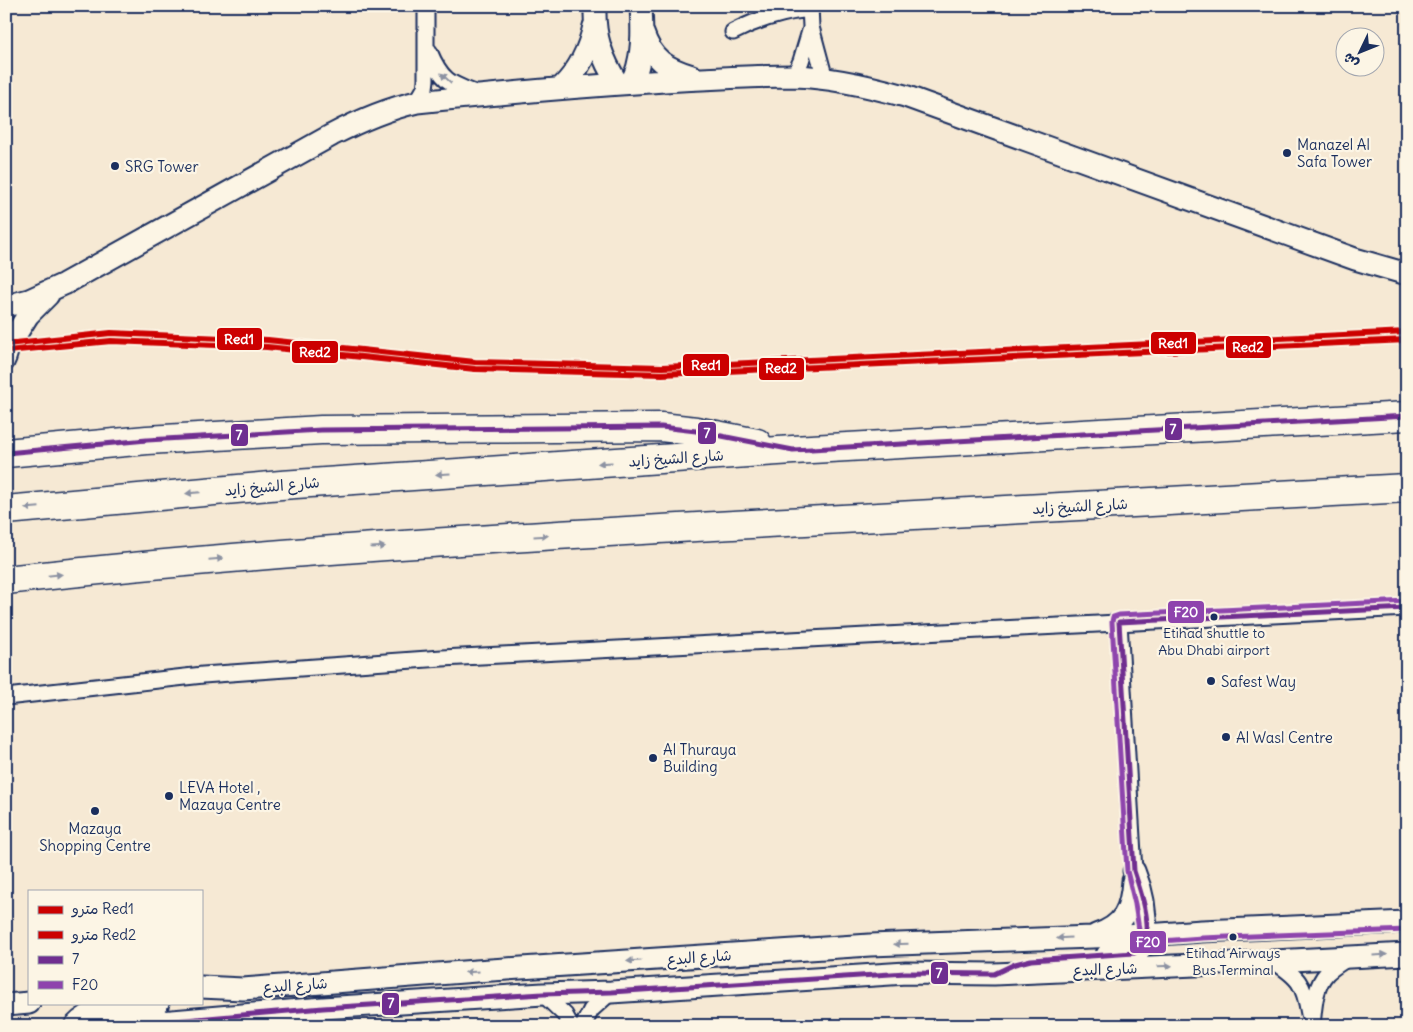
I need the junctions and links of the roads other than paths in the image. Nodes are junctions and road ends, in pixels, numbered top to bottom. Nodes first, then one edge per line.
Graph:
1 (426, 6) edge
2 (641, 6) edge
3 (810, 8) edge
4 (594, 15) edge
5 (811, 27) junction
6 (733, 32) dead end
7 (642, 33) junction
8 (427, 45) junction
9 (794, 76) junction
10 (705, 79) junction
11 (825, 79) junction
12 (624, 84) junction
13 (562, 87) junction
14 (481, 95) junction
15 (417, 102) junction
16 (1407, 274) edge
17 (64, 284) junction
18 (6, 306) edge
19 (8, 335) edge
20 (6, 363) edge
21 (1407, 416) edge
22 (793, 450) junction
23 (6, 453) edge
24 (1407, 488) edge
25 (6, 510) edge
26 (6, 580) edge
27 (1407, 608) edge
28 (1119, 622) junction
29 (6, 697) edge
30 (1134, 870) junction
31 (1407, 922) edge
32 (1147, 935) junction
33 (1094, 936) junction
34 (1407, 954) edge
35 (1349, 956) junction
36 (1272, 960) junction
37 (994, 974) junction
38 (202, 987) edge
39 (243, 990) junction
40 (611, 992) junction
41 (543, 994) junction
42 (202, 999) edge
43 (28, 1002) edge
44 (147, 1004) edge
45 (6, 1005) edge
46 (138, 1024) edge
47 (75, 1026) edge
48 (114, 1026) edge
49 (571, 1026) edge
50 (583, 1026) edge
51 (1312, 1026) edge

1 - 8 street
2 - 7 main road
3 - 5 street
3 - 6 street
4 - 12 main road
4 - 13 main road
5 - 9 street
5 - 11 street
7 - 10 main road
7 - 12 main road
14 -> 8 street
8 - 15 street
9 - 10 main road
9 - 11 main road
10 - 12 main road
11 - 16 main road
12 - 13 main road
13 - 14 main road
14 - 15 main road
15 - 17 main road
17 - 18 main road
17 - 19 main road
19 - 20 street
21 - 22 highway, شارع الشيخ زايد
22 - 23 highway
22 -> 25 highway, شارع الشيخ زايد
26 -> 24 highway, شارع الشيخ زايد
27 - 28 street
28 - 29 street
28 - 30 street
30 - 32 main road
30 - 33 main road
31 - 32 main road, شارع البدع
32 - 33 main road, شارع البدع
32 - 37 main road
33 -> 39 main road, شارع البدع
35 -> 34 main road, شارع البدع
35 - 36 main road, شارع البدع
35 - 51 street
37 -> 36 main road, شارع البدع
36 - 51 street
37 - 40 main road, شارع البدع
38 - 39 main road, شارع البدع
39 - 42 main road
40 - 41 main road, شارع البدع
40 - 50 street
41 - 46 main road, شارع البدع
41 - 49 street
43 - 45 main road
44 - 47 main road
46 - 48 main road, شارع البدع

